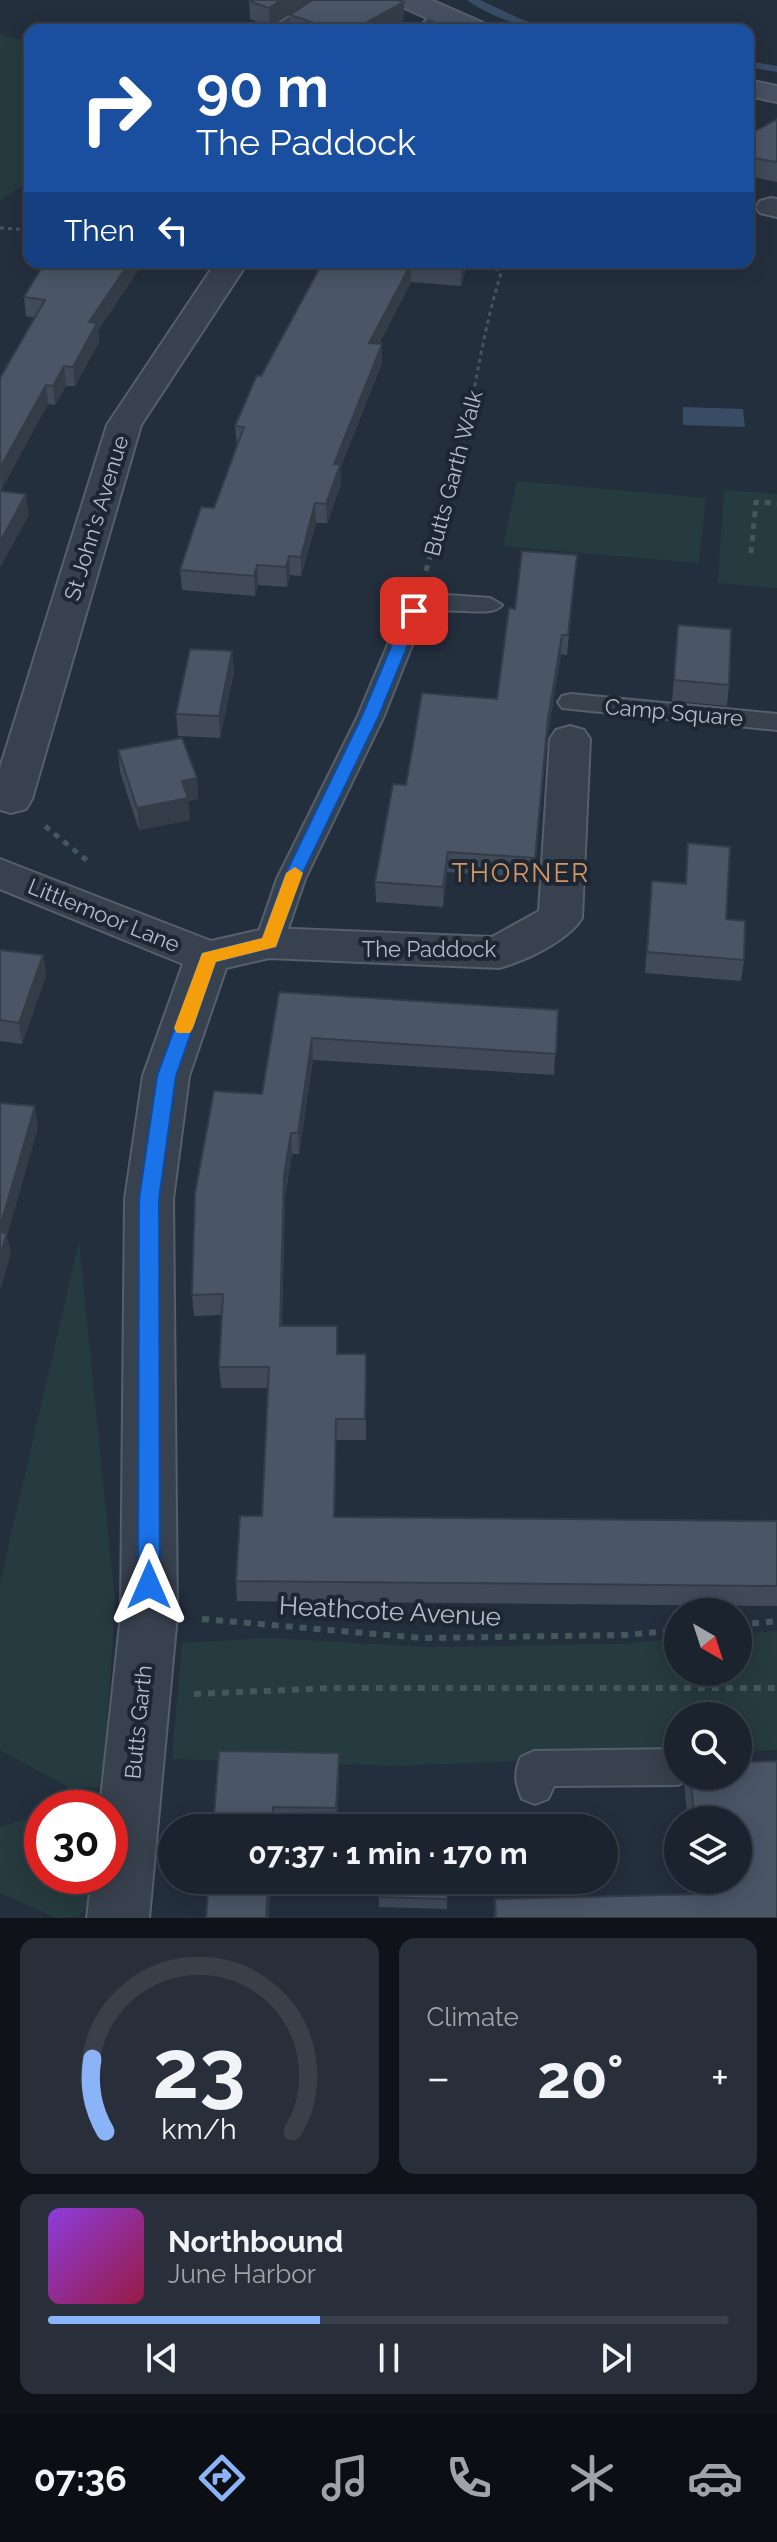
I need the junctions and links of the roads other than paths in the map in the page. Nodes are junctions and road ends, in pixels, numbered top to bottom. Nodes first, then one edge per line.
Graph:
1 (327, 0) edge
2 (409, 0) edge
3 (288, 24) edge
4 (438, 24) edge
5 (754, 89) edge
6 (777, 94) edge
7 (228, 268) edge
8 (490, 605) dead end
9 (570, 721) joint
10 (777, 722) edge
11 (11, 799) dead end
12 (0, 873) edge
13 (269, 943) junction
14 (208, 957) junction
15 (664, 1767) edge
16 (535, 1786) dead end
17 (118, 1918) edge

1 - 3 lane
2 - 4 street
5 - 6 street
7 - 11 street, St John's Avenue
8 - 13 lane
9 - 10 lane, Camp Square
9 - 13 street, The Paddock
12 - 14 street, Littlemoor Lane
13 - 14 street, The Paddock
14 - 17 street, Butts Garth
15 - 16 lane

